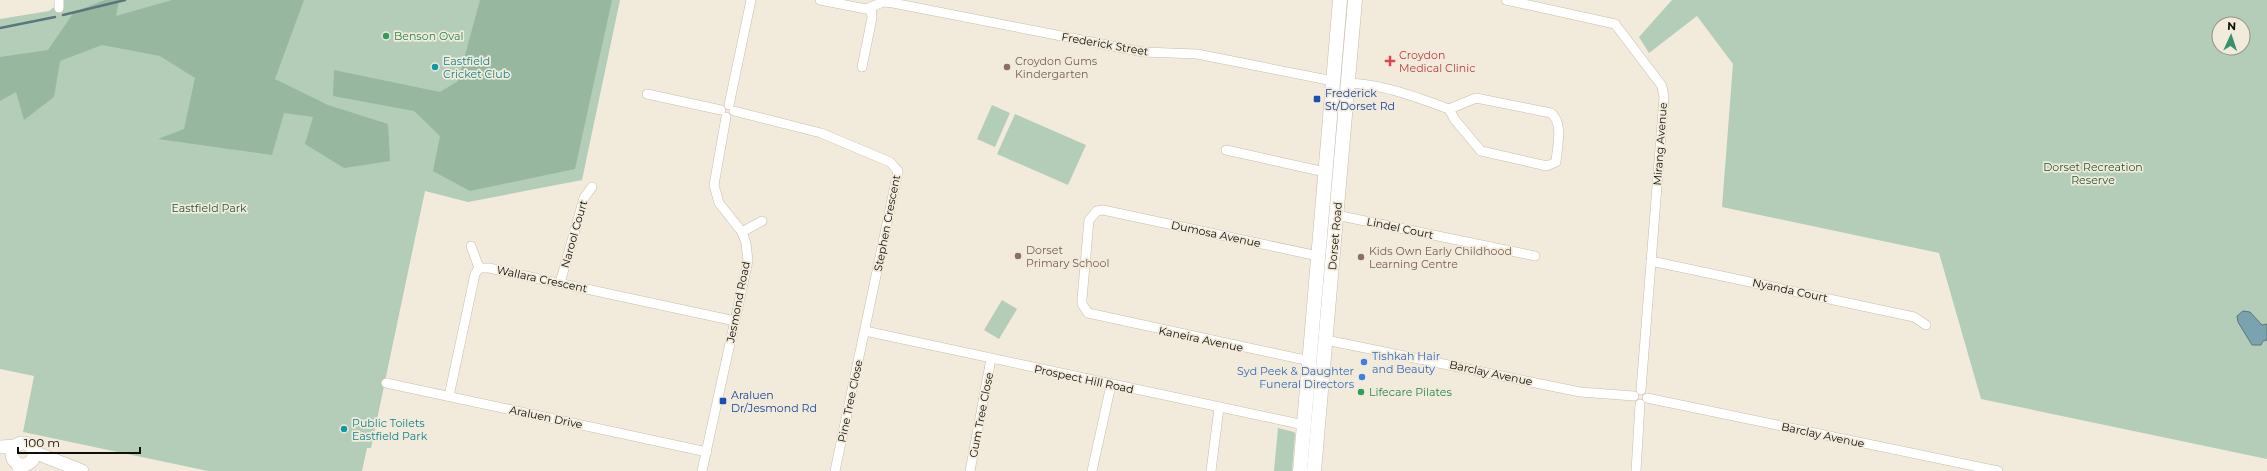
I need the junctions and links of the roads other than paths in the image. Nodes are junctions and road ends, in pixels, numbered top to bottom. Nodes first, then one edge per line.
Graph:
1 (751, 0) edge
2 (820, 0) edge
3 (1340, 0) edge
4 (1354, 0) edge
5 (1506, 0) edge
6 (876, 4) edge
7 (862, 68) dead end
8 (1333, 81) junction
9 (1347, 83) junction
10 (647, 94) dead end
11 (1449, 109) junction
12 (728, 111) junction
13 (1226, 150) dead end
14 (1325, 172) junction
15 (592, 187) dead end
16 (1336, 215) junction
17 (762, 221) dead end
18 (742, 232) junction
19 (471, 246) dead end
20 (1318, 256) junction
21 (1535, 256) dead end
22 (1333, 257) junction
23 (1651, 261) junction
24 (479, 268) junction
25 (560, 283) junction
26 (1092, 315) joint
27 (735, 321) junction
28 (1926, 325) dead end
29 (865, 331) junction
30 (1326, 340) junction
31 (992, 359) junction
32 (1310, 361) junction
33 (386, 383) dead end
34 (1111, 385) junction
35 (1637, 393) junction
36 (449, 396) junction
37 (1644, 401) junction
38 (1219, 408) junction
39 (1304, 425) junction
40 (16, 446) junction
41 (0, 447) edge
42 (706, 452) junction
43 (0, 456) edge
44 (23, 463) edge
45 (68, 471) edge
46 (82, 471) edge
47 (702, 471) edge
48 (835, 471) edge
49 (970, 471) edge
50 (1092, 471) edge
51 (1211, 471) edge
52 (1300, 471) edge
53 (1314, 471) edge
54 (1636, 471) edge
55 (1998, 471) edge

1 - 12 street, Jesmond Road
2 - 6 street, Frederick Street
3 - 8 main road, Dorset Road
4 - 9 main road, Dorset Road
5 - 23 street, Mirang Avenue
6 - 7 street
6 - 8 street, Frederick Street
8 - 9 main road
8 - 14 main road, Dorset Road
9 - 11 street
9 - 16 main road, Dorset Road
10 - 12 street
11 - 11 street
12 - 18 street, Jesmond Road
12 - 29 street, Stephen Crescent
13 - 14 street
14 - 20 main road, Dorset Road
15 - 25 street, Narool Court
16 - 21 street, Lindel Court
16 - 22 main road, Dorset Road
17 - 18 street
18 - 27 street, Jesmond Road
19 - 24 street
20 - 22 main road
20 - 26 street, Dumosa Avenue
20 - 32 main road, Dorset Road
22 - 30 main road, Dorset Road
23 - 28 street, Nyanda Court
23 - 35 street, Mirang Avenue
24 - 25 street, Wallara Crescent
24 - 36 street
25 - 27 street, Wallara Crescent
26 - 32 street, Kaneira Avenue
27 - 42 street, Jesmond Road
29 - 31 street, Prospect Hill Road
29 - 48 street, Pine Tree Close
30 - 35 street, Barclay Avenue
30 - 53 main road, Dorset Road
31 - 34 street, Prospect Hill Road
31 - 49 street, Gum Tree Close
32 - 39 main road, Dorset Road
33 - 36 street, Araluen Drive
34 - 38 street, Prospect Hill Road
34 - 50 street
35 - 37 street
36 - 42 street, Araluen Drive
37 - 54 street
37 - 55 street, Barclay Avenue
38 - 39 street, Prospect Hill Road
38 - 51 street
39 - 52 main road, Dorset Road
40 - 41 main road
40 - 44 main road
40 - 44 main road
42 - 47 street, Jesmond Road
43 - 44 main road
44 - 45 main road
44 - 46 main road

